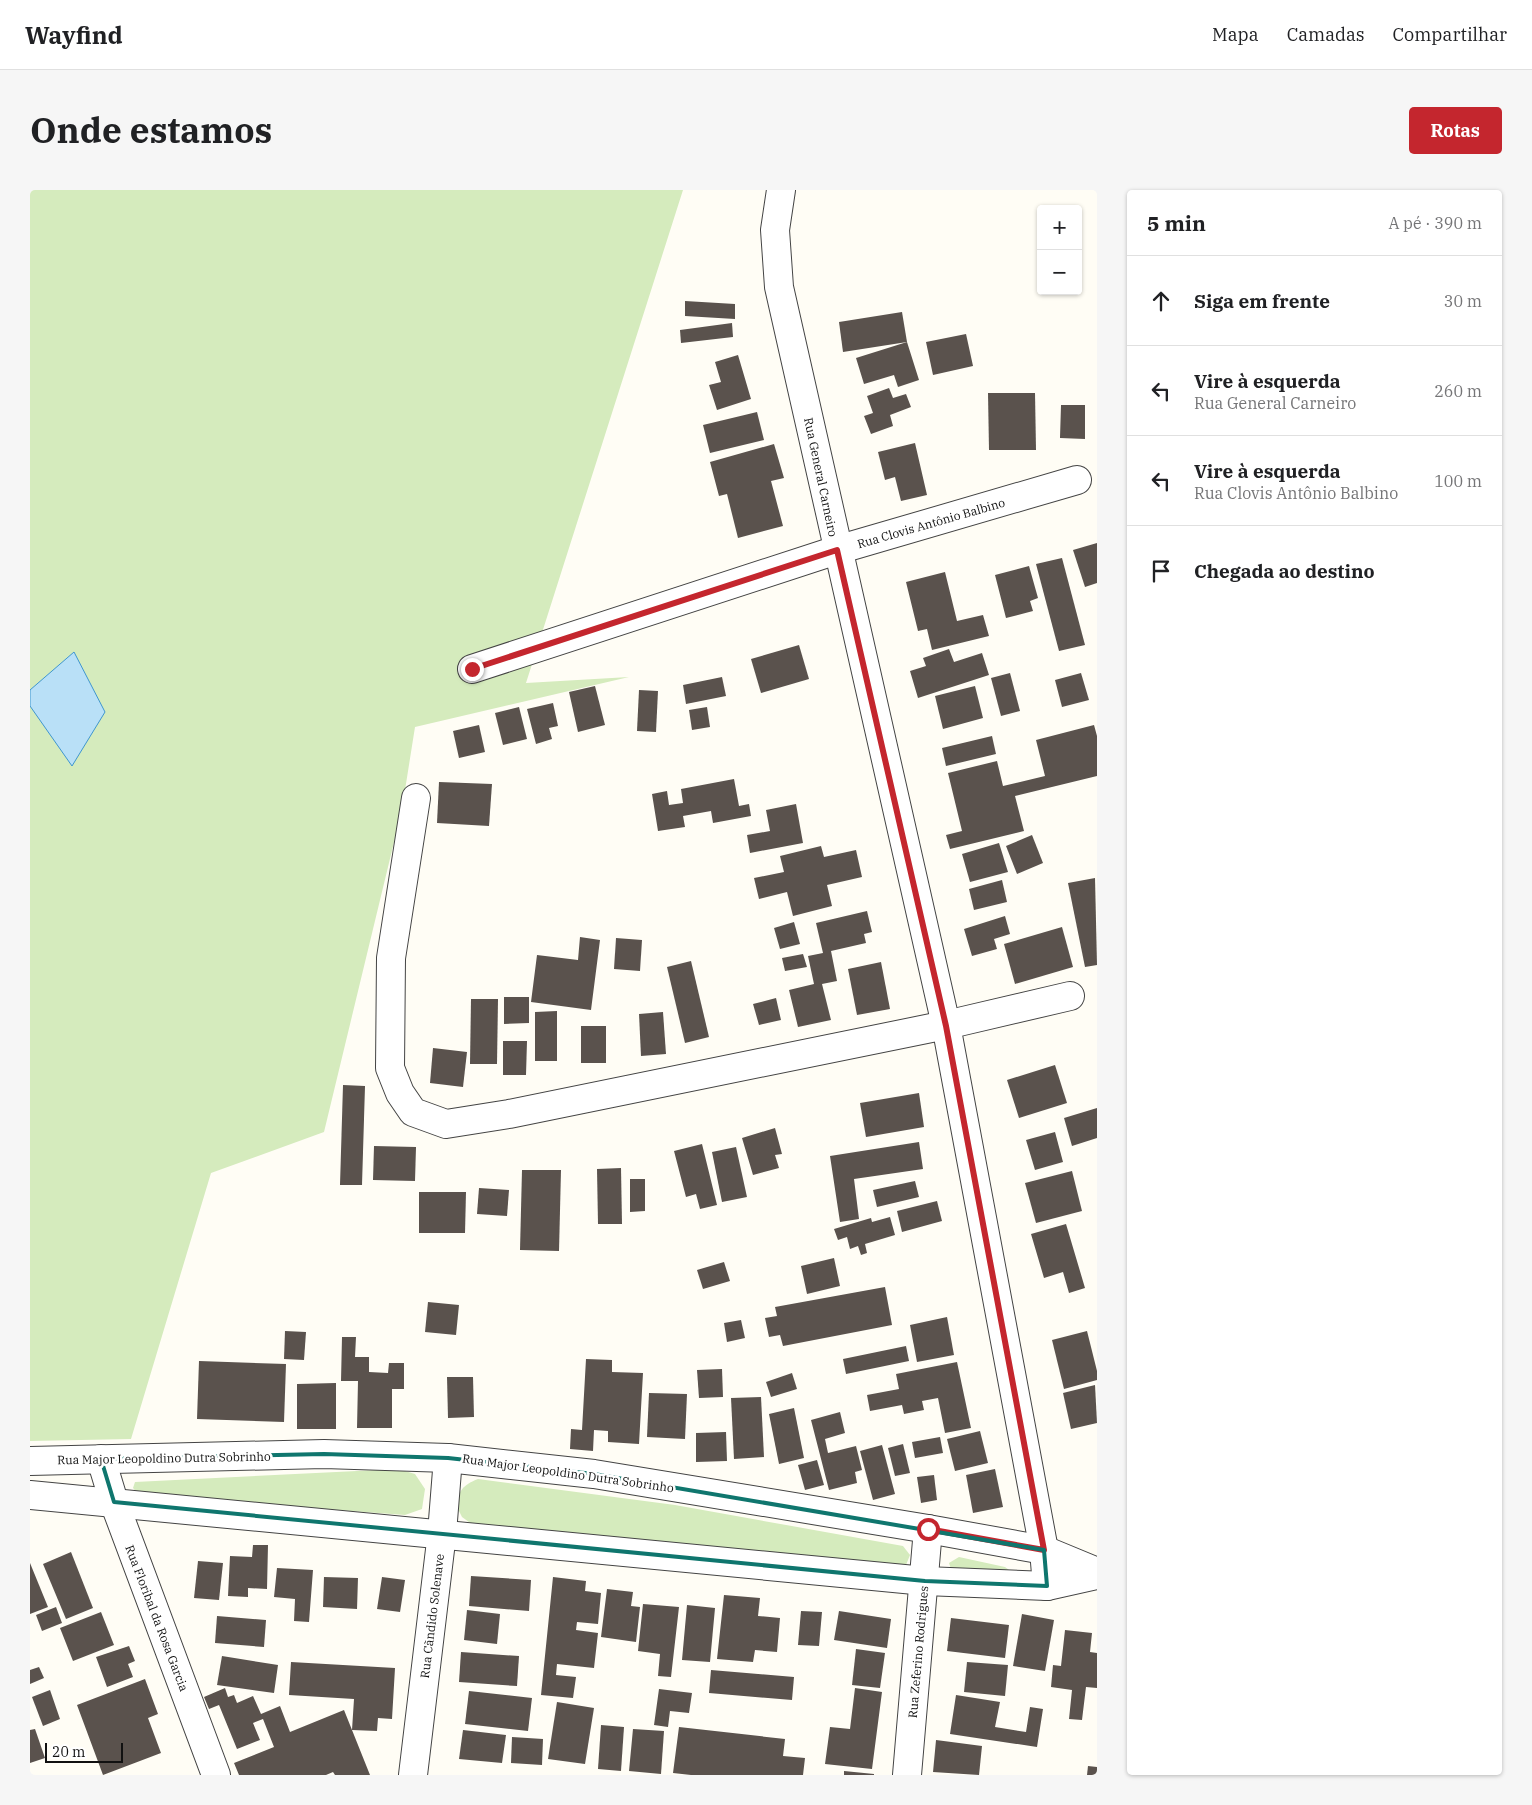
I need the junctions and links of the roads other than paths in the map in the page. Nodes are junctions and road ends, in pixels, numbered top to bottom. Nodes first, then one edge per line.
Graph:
1 (781, 190) edge
2 (1077, 480) dead end
3 (837, 550) junction
4 (472, 669) dead end
5 (416, 798) dead end
6 (1070, 996) dead end
7 (946, 1026) junction
8 (448, 1458) junction
9 (101, 1459) junction
10 (30, 1460) edge
11 (30, 1495) edge
12 (114, 1502) junction
13 (928, 1529) junction
14 (442, 1533) junction
15 (1044, 1550) junction
16 (1097, 1574) edge
17 (925, 1580) junction
18 (1047, 1586) junction
19 (216, 1775) edge
20 (413, 1775) edge
21 (907, 1775) edge

1 - 3 street, Rua General Carneiro
2 - 3 street, Rua Clovis Antônio Balbino
3 - 4 street, Rua Clovis Antônio Balbino
3 - 7 street, Rua General Carneiro
5 - 7 street
6 - 7 street
7 - 15 street, Rua General Carneiro
8 - 9 street, Rua Major Leopoldino Dutra Sobrinho
8 - 13 street, Rua Major Leopoldino Dutra Sobrinho
8 - 14 street, Rua Cãndido Solenave
9 - 10 street, Rua Major Leopoldino Dutra Sobrinho
9 - 12 street, Rua Floribal da Rosa Garcia
11 - 12 street, Rua Major Leopoldino Dutra Sobrinho
12 - 14 street, Rua Major Leopoldino Dutra Sobrinho
12 - 19 street, Rua Floribal da Rosa Garcia
13 - 15 street, Rua Major Leopoldino Dutra Sobrinho
13 - 17 street, Rua Zeferino Rodrigues
14 - 17 street, Rua Major Leopoldino Dutra Sobrinho
14 - 20 street, Rua Cãndido Solenave
15 - 16 street, Rua Major Leopoldino Dutra Sobrinho
15 - 18 street, Rua General Carneiro
16 - 18 street, Rua Major Leopoldino Dutra Sobrinho
17 - 18 street, Rua Major Leopoldino Dutra Sobrinho
17 - 21 street, Rua Zeferino Rodrigues

